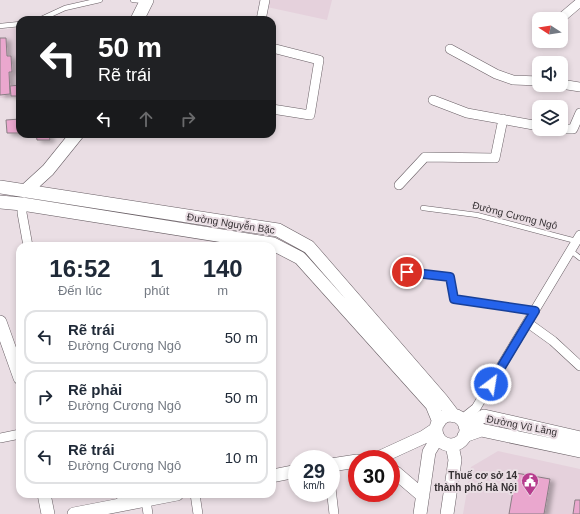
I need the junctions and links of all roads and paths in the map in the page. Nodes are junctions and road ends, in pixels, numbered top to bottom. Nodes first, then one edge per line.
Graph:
1 (100, 0) edge
2 (142, 0) edge
3 (265, 0) edge
4 (580, 2) edge
5 (568, 12) edge
6 (48, 16) edge
7 (138, 16) edge
8 (262, 16) edge
9 (16, 24) edge
10 (0, 26) edge
11 (276, 49) edge
12 (450, 49) dead end
13 (532, 81) edge
14 (568, 85) edge
15 (580, 87) edge
16 (433, 100) dead end
17 (276, 109) edge
18 (580, 113) edge
19 (503, 119) junction
20 (532, 125) edge
21 (568, 129) edge
22 (74, 138) edge
23 (399, 185) dead end
24 (0, 187) edge
25 (25, 191) junction
26 (0, 202) edge
27 (22, 204) junction
28 (423, 208) dead end
29 (290, 237) junction
30 (578, 238) edge
31 (27, 242) edge
32 (260, 242) edge
33 (276, 246) edge
34 (283, 249) junction
35 (571, 251) junction
36 (580, 258) edge
37 (407, 272) dead end
38 (535, 311) junction
39 (0, 322) edge
40 (528, 323) junction
41 (580, 366) edge
42 (16, 367) edge
43 (461, 424) junction
44 (438, 430) junction
45 (16, 435) edge
46 (0, 438) edge
47 (580, 438) edge
48 (452, 445) junction
49 (396, 450) edge
50 (580, 452) edge
51 (288, 473) edge
52 (276, 475) edge
53 (400, 476) edge
54 (423, 496) junction
55 (45, 498) edge
56 (156, 498) edge
57 (196, 498) edge
58 (120, 499) edge
59 (146, 500) junction
60 (333, 502) edge
61 (48, 514) edge
62 (74, 514) edge
63 (148, 514) edge
64 (198, 514) edge
65 (334, 514) edge
66 (420, 514) edge
67 (447, 514) edge

1 - 6 lane
2 - 7 main road
3 - 8 street
4 - 5 street
9 - 10 lane
11 - 17 street
12 - 13 street
14 - 15 street
16 - 19 street
18 - 21 street
19 - 20 street
19 - 23 street
22 - 25 main road
24 - 25 main road, Đường Nguyễn Bặc
25 - 27 main road
25 - 29 main road, Đường Nguyễn Bặc
26 - 27 main road, Đường Nguyễn Bặc
27 - 31 street
27 - 32 main road, Đường Nguyễn Bặc
28 - 30 lane, Đường Cương Ngô
29 - 34 main road
29 - 43 main road, Đường Nguyễn Bặc
30 - 35 street, Đường Cương Ngô
33 - 34 main road, Đường Nguyễn Bặc
34 - 44 main road, Đường Nguyễn Bặc
35 - 36 lane
35 - 38 street, Đường Cương Ngô
37 - 38 lane
38 - 40 street, Đường Cương Ngô
39 - 42 main road
40 - 41 street
40 - 43 street, Đường Cương Ngô
43 - 44 main road
43 - 47 main road, Đường Vũ Lăng
43 - 48 main road
43 - 50 main road, Đường Vũ Lăng
44 - 48 main road
44 - 49 main road
44 - 54 main road
45 - 46 street
48 - 67 main road
51 - 52 main road
53 - 54 main road
54 - 66 main road
55 - 61 main road
56 - 59 main road
57 - 64 street
58 - 59 main road
58 - 62 main road
59 - 63 street
60 - 65 street

